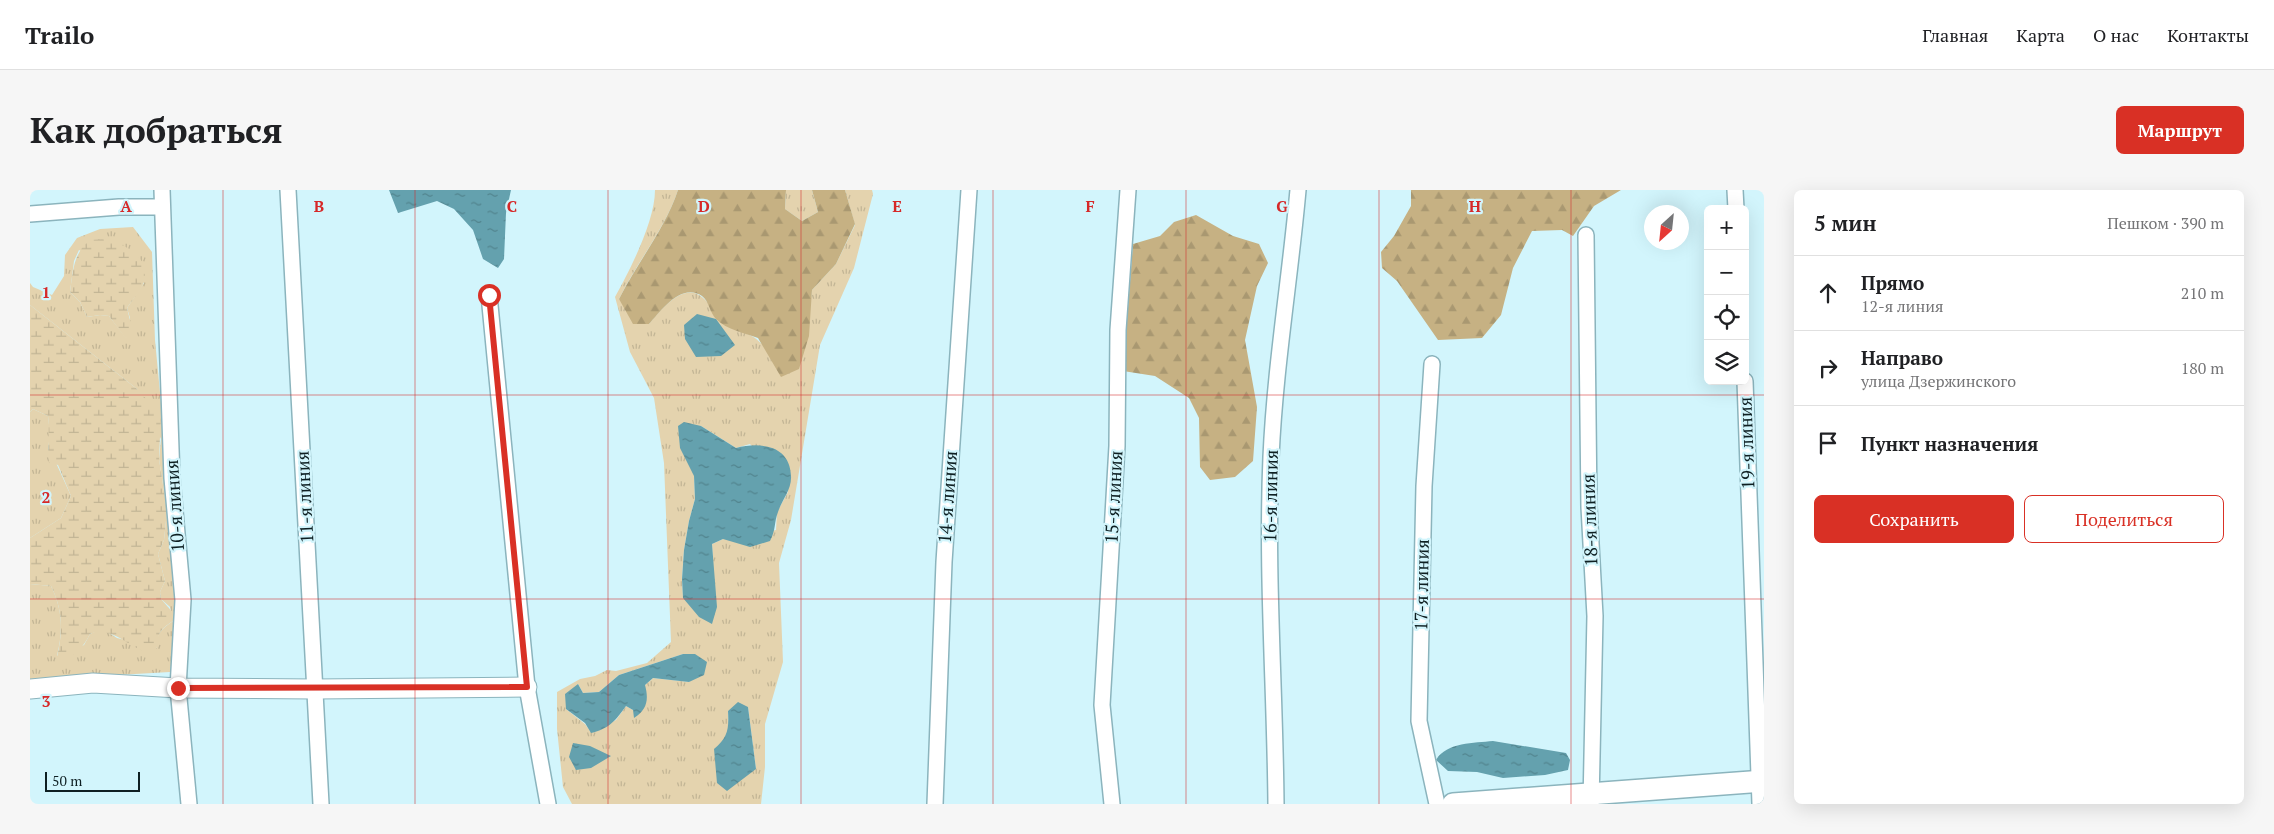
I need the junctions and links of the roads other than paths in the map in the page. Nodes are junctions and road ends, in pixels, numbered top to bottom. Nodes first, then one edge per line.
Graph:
1 (162, 190) edge
2 (288, 190) edge
3 (969, 190) edge
4 (1128, 190) edge
5 (1298, 190) edge
6 (1735, 190) edge
7 (1736, 205) edge
8 (162, 207) junction
9 (30, 214) edge
10 (1586, 235) dead end
11 (489, 295) dead end
12 (1432, 364) dead end
13 (1745, 385) edge
14 (527, 687) junction
15 (178, 688) junction
16 (30, 689) edge
17 (315, 689) junction
18 (1761, 781) edge
19 (1591, 799) edge
20 (189, 804) edge
21 (320, 804) edge
22 (548, 804) edge
23 (934, 804) edge
24 (1112, 804) edge
25 (1276, 804) edge
26 (1436, 804) edge
27 (1453, 804) edge
28 (1760, 804) edge

1 - 8 street, 10-я линия
2 - 17 street, 11-я линия
3 - 23 street, 14-я линия
4 - 24 street, 15-я линия
5 - 25 street, 16-я линия
6 - 7 street
8 - 9 street
8 - 15 street, 10-я линия
10 - 19 street, 18-я линия
11 - 14 street
12 - 26 street, 17-я линия
13 - 18 street, 19-я линия
14 - 17 street
14 - 22 street
15 - 16 street
15 - 17 street
15 - 20 street, 10-я линия
17 - 21 street, 11-я линия
18 - 19 main road
18 - 28 street, 19-я линия
19 - 27 main road

